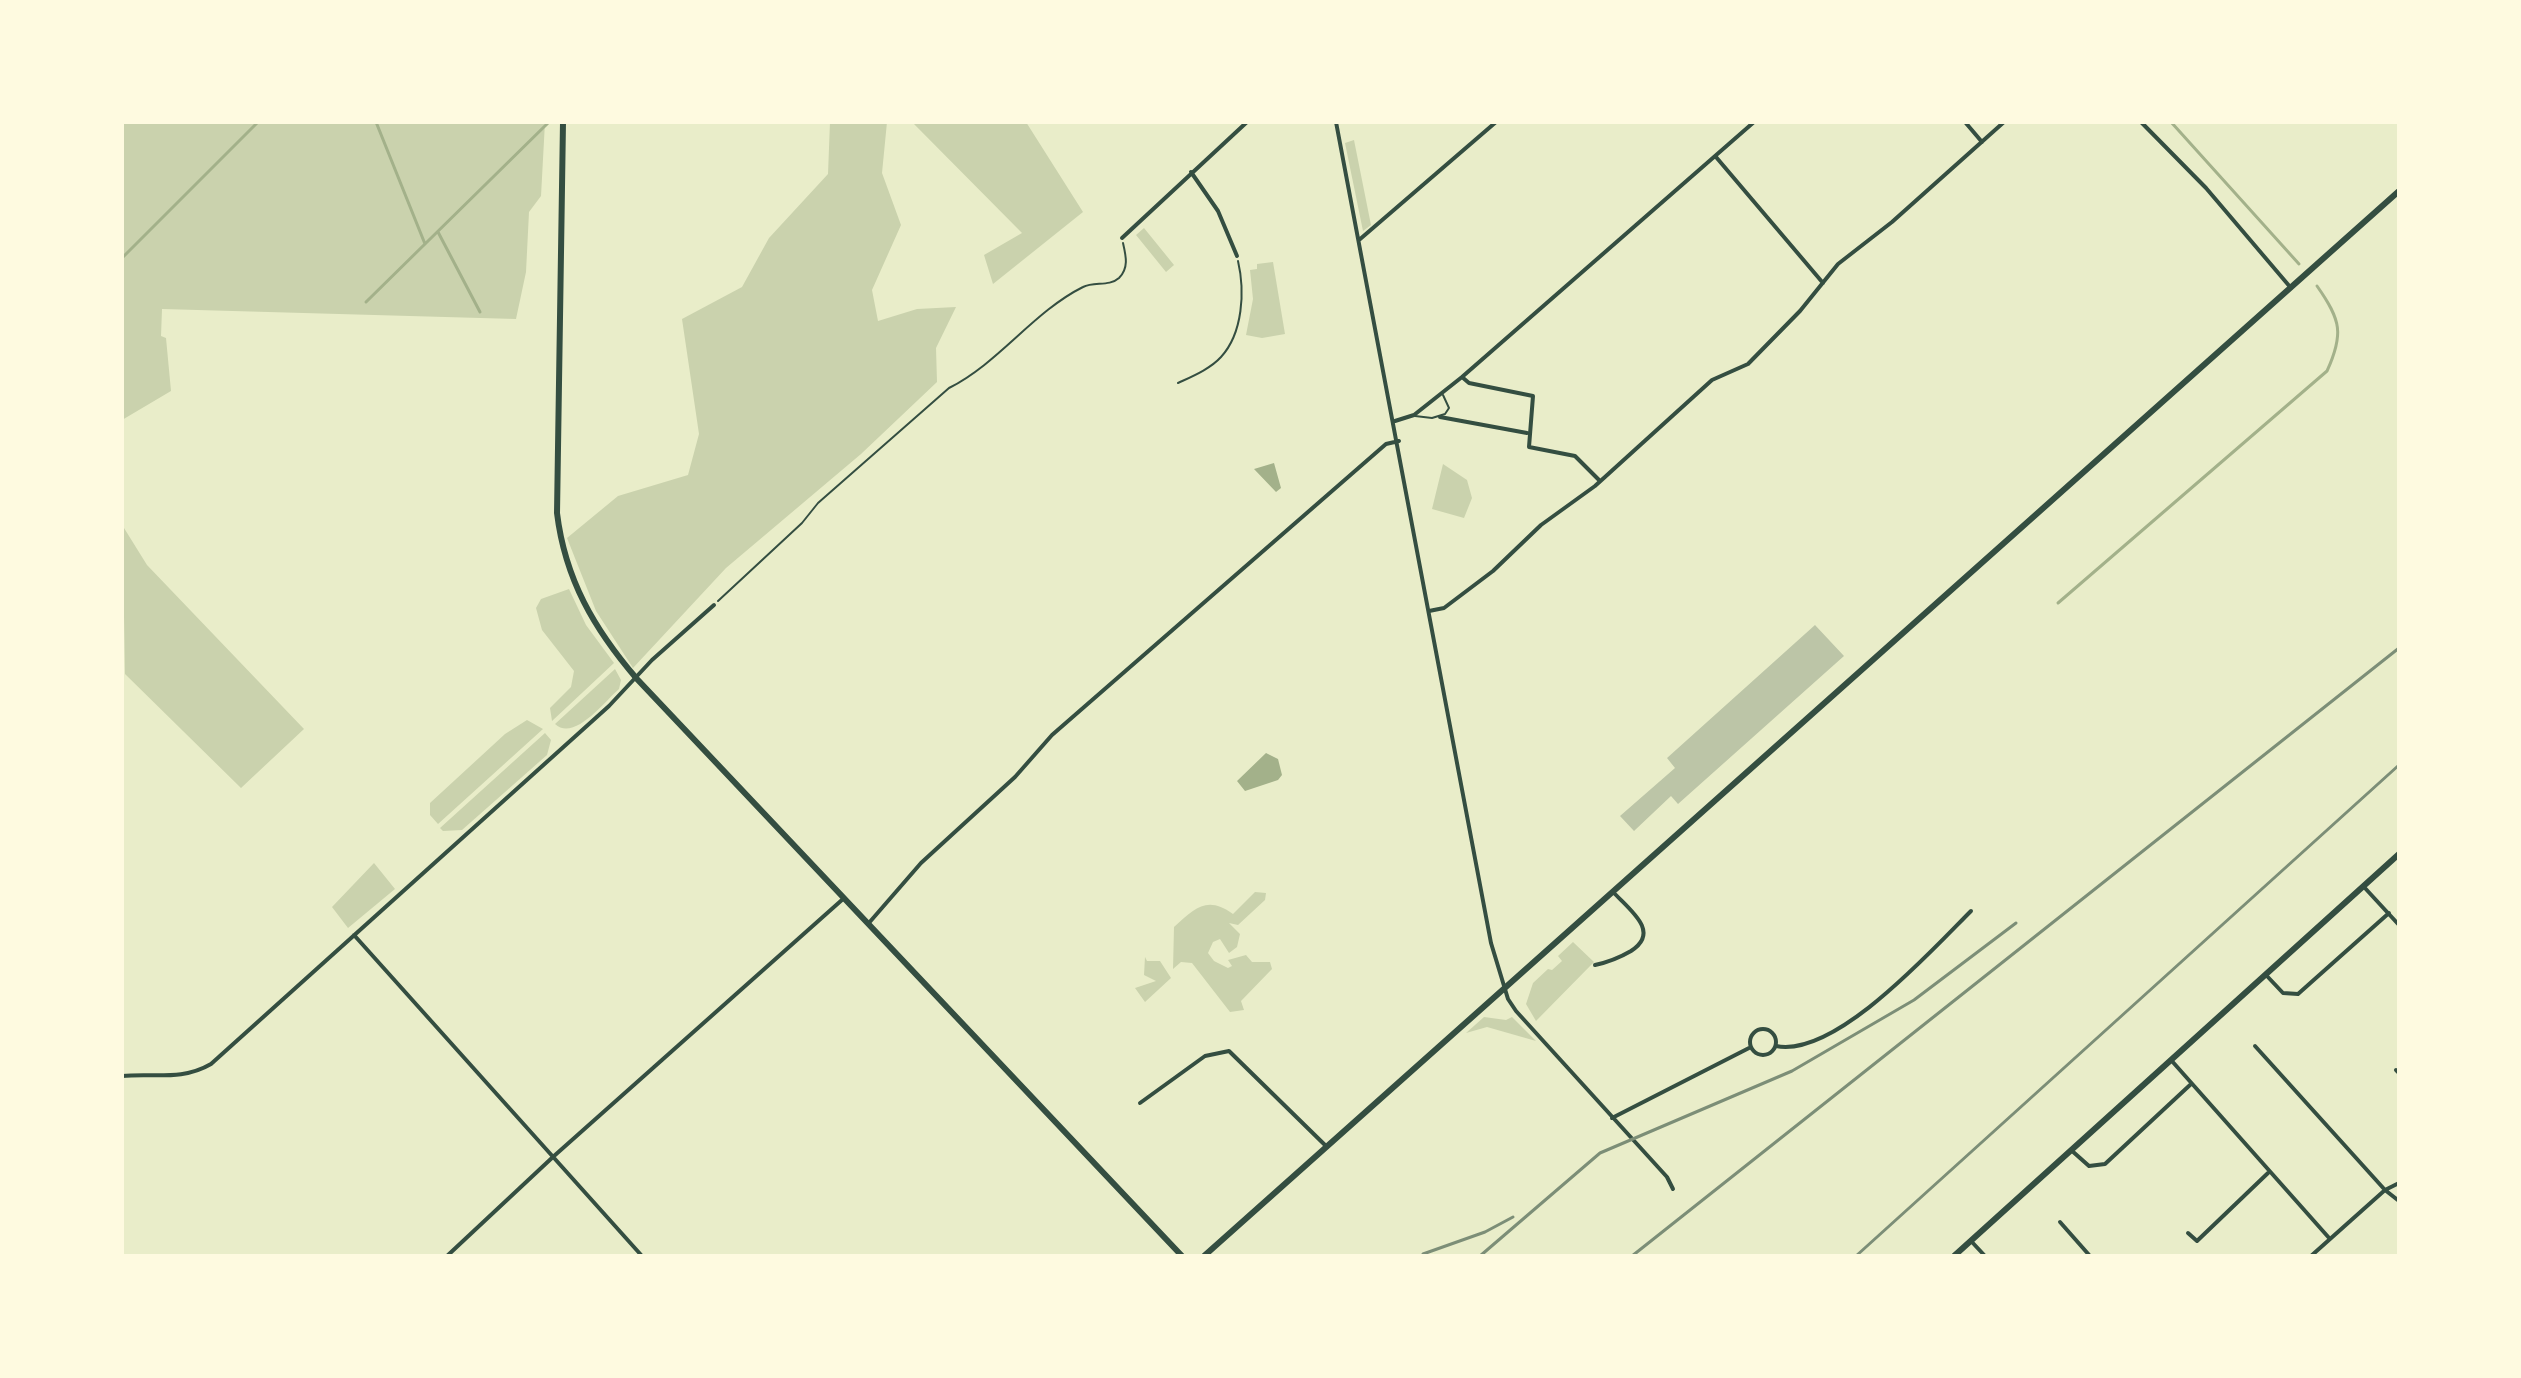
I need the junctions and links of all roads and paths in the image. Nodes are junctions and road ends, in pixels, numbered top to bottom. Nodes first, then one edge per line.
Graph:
1 (563, 122) edge
2 (1247, 122) edge
3 (1336, 122) edge
4 (1496, 122) edge
5 (1754, 122) edge
6 (1965, 122) edge
7 (2004, 122) edge
8 (2141, 122) edge
9 (1982, 142) junction
10 (1715, 156) junction
11 (1191, 172) junction
12 (2399, 191) edge
13 (1122, 238) joint
14 (1358, 241) junction
15 (1237, 256) joint
16 (1823, 283) junction
17 (2291, 288) junction
18 (1462, 377) junction
19 (1178, 383) dead end
20 (1442, 393) junction
21 (1414, 415) junction
22 (1440, 417) junction
23 (1395, 421) junction
24 (1527, 433) junction
25 (1399, 441) junction
26 (1600, 481) junction
27 (714, 605) joint
28 (1429, 611) junction
29 (637, 679) junction
30 (2399, 854) edge
31 (2362, 885) junction
32 (1613, 892) junction
33 (844, 898) junction
34 (1971, 911) dead end
35 (2389, 913) junction
36 (868, 924) junction
37 (2399, 925) edge
38 (354, 935) junction
39 (1595, 965) dead end
40 (2265, 974) junction
41 (1504, 988) junction
42 (1776, 1046) junction
43 (2255, 1046) dead end
44 (1751, 1047) junction
45 (2171, 1060) junction
46 (122, 1076) edge
47 (2190, 1085) junction
48 (1140, 1103) dead end
49 (1612, 1118) junction
50 (1327, 1147) junction
51 (2071, 1150) junction
52 (554, 1156) junction
53 (2268, 1173) junction
54 (2399, 1183) edge
55 (1673, 1189) dead end
56 (2385, 1190) junction
57 (2399, 1201) edge
58 (2057, 1232) dead end
59 (2188, 1233) dead end
60 (2330, 1239) junction
61 (1971, 1241) junction
62 (447, 1256) edge
63 (642, 1256) edge
64 (1182, 1256) edge
65 (1204, 1256) edge
66 (1954, 1256) edge
67 (1985, 1256) edge
68 (2090, 1256) edge
69 (2311, 1256) edge

1 - 29 street
2 - 11 street
3 - 14 street
4 - 14 street
5 - 10 street
6 - 9 street
7 - 9 street
8 - 17 street
9 - 16 street
10 - 16 street
10 - 18 street
11 - 13 street
11 - 15 street
12 - 17 street
13 - 27 path
14 - 23 street
15 - 19 path
16 - 26 street
17 - 32 street
18 - 20 street
18 - 24 street
20 - 21 street
20 - 22 lane
21 - 22 lane
21 - 23 street
22 - 24 street
23 - 25 street
24 - 26 street
25 - 28 street
25 - 36 street
26 - 28 street
27 - 29 street
28 - 41 street
29 - 33 street
29 - 38 street
30 - 31 street
31 - 35 street
31 - 40 street
32 - 39 street
32 - 41 street
33 - 36 street
33 - 52 street
34 - 42 street
35 - 37 street
35 - 40 street
36 - 64 street
38 - 46 street
38 - 52 street
40 - 45 street
41 - 49 street
41 - 50 street
42 - 44 street
42 - 44 street
43 - 56 street
44 - 49 street
45 - 47 street
45 - 51 street
47 - 51 street
47 - 53 street
48 - 50 street
49 - 55 street
50 - 65 street
51 - 61 street
52 - 62 street
52 - 63 street
53 - 59 street
53 - 60 street
54 - 56 street
56 - 57 street
56 - 60 street
58 - 68 street
60 - 69 street
61 - 66 street
61 - 67 street

